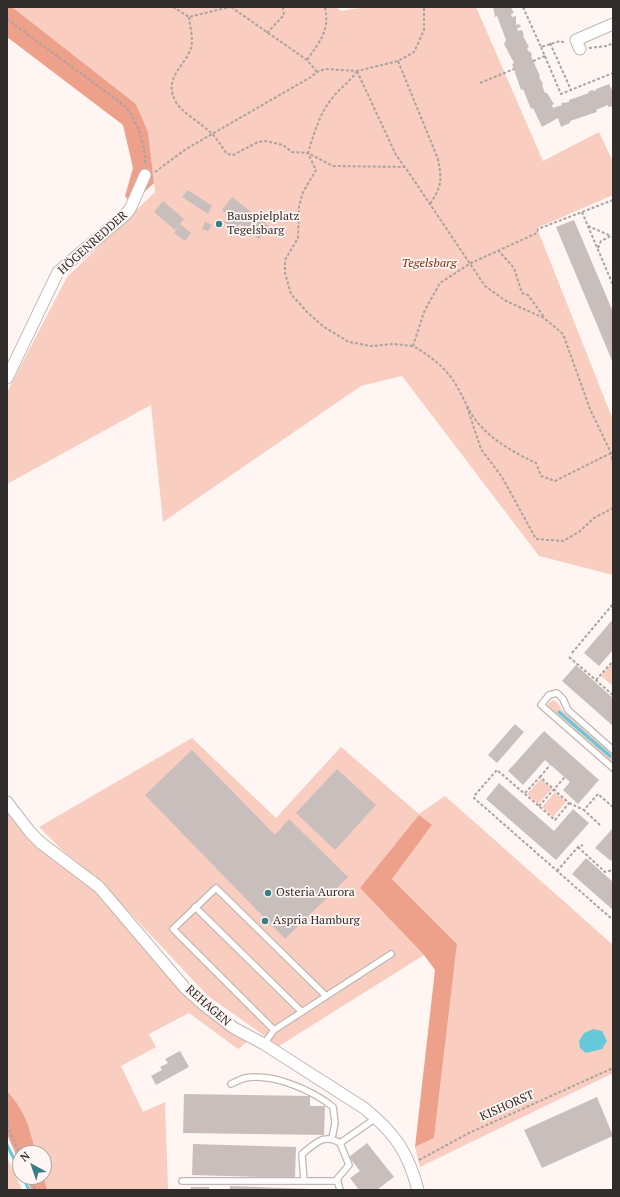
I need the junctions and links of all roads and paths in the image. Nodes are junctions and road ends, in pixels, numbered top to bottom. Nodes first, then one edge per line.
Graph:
1 (173, 7) edge
2 (230, 7) edge
3 (283, 7) edge
4 (325, 7) edge
5 (424, 7) edge
6 (523, 7) edge
7 (189, 17) junction
8 (7, 19) edge
9 (613, 24) edge
10 (267, 33) junction
11 (560, 41) dead end
12 (550, 43) junction
13 (541, 47) junction
14 (580, 49) dead end
15 (545, 56) junction
16 (307, 60) junction
17 (398, 61) junction
18 (533, 61) dead end
19 (514, 68) dead end
20 (358, 71) junction
21 (317, 72) junction
22 (613, 73) edge
23 (480, 83) dead end
24 (571, 90) junction
25 (212, 133) junction
26 (308, 153) junction
27 (405, 167) junction
28 (145, 175) junction
29 (613, 200) edge
30 (430, 204) junction
31 (582, 212) junction
32 (588, 226) junction
33 (612, 235) edge
34 (598, 249) junction
35 (498, 250) junction
36 (471, 263) junction
37 (609, 275) junction
38 (613, 277) edge
39 (613, 285) edge
40 (544, 318) junction
41 (413, 346) junction
42 (7, 378) edge
43 (466, 404) junction
44 (612, 453) edge
45 (613, 463) edge
46 (613, 508) edge
47 (613, 604) edge
48 (572, 653) dead end
49 (569, 657) dead end
50 (613, 661) edge
51 (596, 680) junction
52 (613, 690) edge
53 (612, 694) edge
54 (613, 750) edge
55 (550, 765) dead end
56 (613, 768) edge
57 (540, 777) junction
58 (565, 777) dead end
59 (554, 790) junction
60 (525, 794) junction
61 (7, 802) edge
62 (569, 803) junction
63 (539, 806) junction
64 (613, 807) edge
65 (584, 810) junction
66 (600, 825) dead end
67 (583, 845) dead end
68 (578, 847) junction
69 (613, 870) edge
70 (557, 871) junction
71 (196, 908) junction
72 (613, 920) edge
73 (391, 954) dead end
74 (326, 996) junction
75 (302, 1012) junction
76 (274, 1030) junction
77 (264, 1044) junction
78 (613, 1068) edge
79 (231, 1084) dead end
80 (7, 1115) edge
81 (376, 1118) junction
82 (332, 1138) junction
83 (340, 1144) junction
84 (16, 1145) edge
85 (411, 1164) junction
86 (304, 1181) junction
87 (338, 1181) junction
88 (182, 1182) dead end
89 (340, 1190) edge
90 (418, 1190) edge

1 - 7 path
2 - 7 path
2 - 10 path
3 - 10 path
4 - 16 path
5 - 17 path
6 - 13 path
7 - 25 path
8 - 28 path
9 - 14 street
10 - 16 path
11 - 12 path
12 - 13 path
12 - 24 path
13 - 15 path
15 - 18 path
15 - 24 path
16 - 21 path
17 - 20 path
17 - 30 path
19 - 23 path
20 - 21 path
20 - 26 path
20 - 27 path
21 - 25 path
22 - 24 path
25 - 26 path
25 - 28 path
26 - 27 path
26 - 41 path
27 - 30 path
28 - 42 street, HÖGENREDDER
29 - 31 path
30 - 36 path
31 - 32 path
31 - 35 path
32 - 33 path
32 - 34 path
33 - 34 path
34 - 37 path
35 - 36 path
35 - 40 path
36 - 40 path
36 - 41 path
37 - 38 path
37 - 39 path
40 - 44 path
41 - 43 path
43 - 44 path
43 - 46 path
44 - 45 path
47 - 48 path
49 - 51 path
50 - 51 path
51 - 53 path
52 - 53 path
54 - 56 lane
55 - 57 path
57 - 59 path
57 - 60 path
58 - 59 path
59 - 62 path
59 - 63 path
60 - 63 path
60 - 70 path
61 - 77 street, REHAGEN
62 - 63 path
62 - 65 path
64 - 65 path
65 - 66 path
67 - 68 path
68 - 69 path
68 - 70 path
70 - 72 path
71 - 74 lane
71 - 75 lane
71 - 76 lane
73 - 74 lane
74 - 75 lane
75 - 76 lane
76 - 77 lane
77 - 81 street, REHAGEN
78 - 85 path, KISHORST
79 - 82 lane
80 - 84 path
81 - 83 lane
81 - 85 street, REHAGEN
82 - 83 lane
82 - 86 lane
83 - 87 lane
85 - 90 street, REHAGEN
86 - 87 lane
86 - 88 lane
87 - 89 lane

